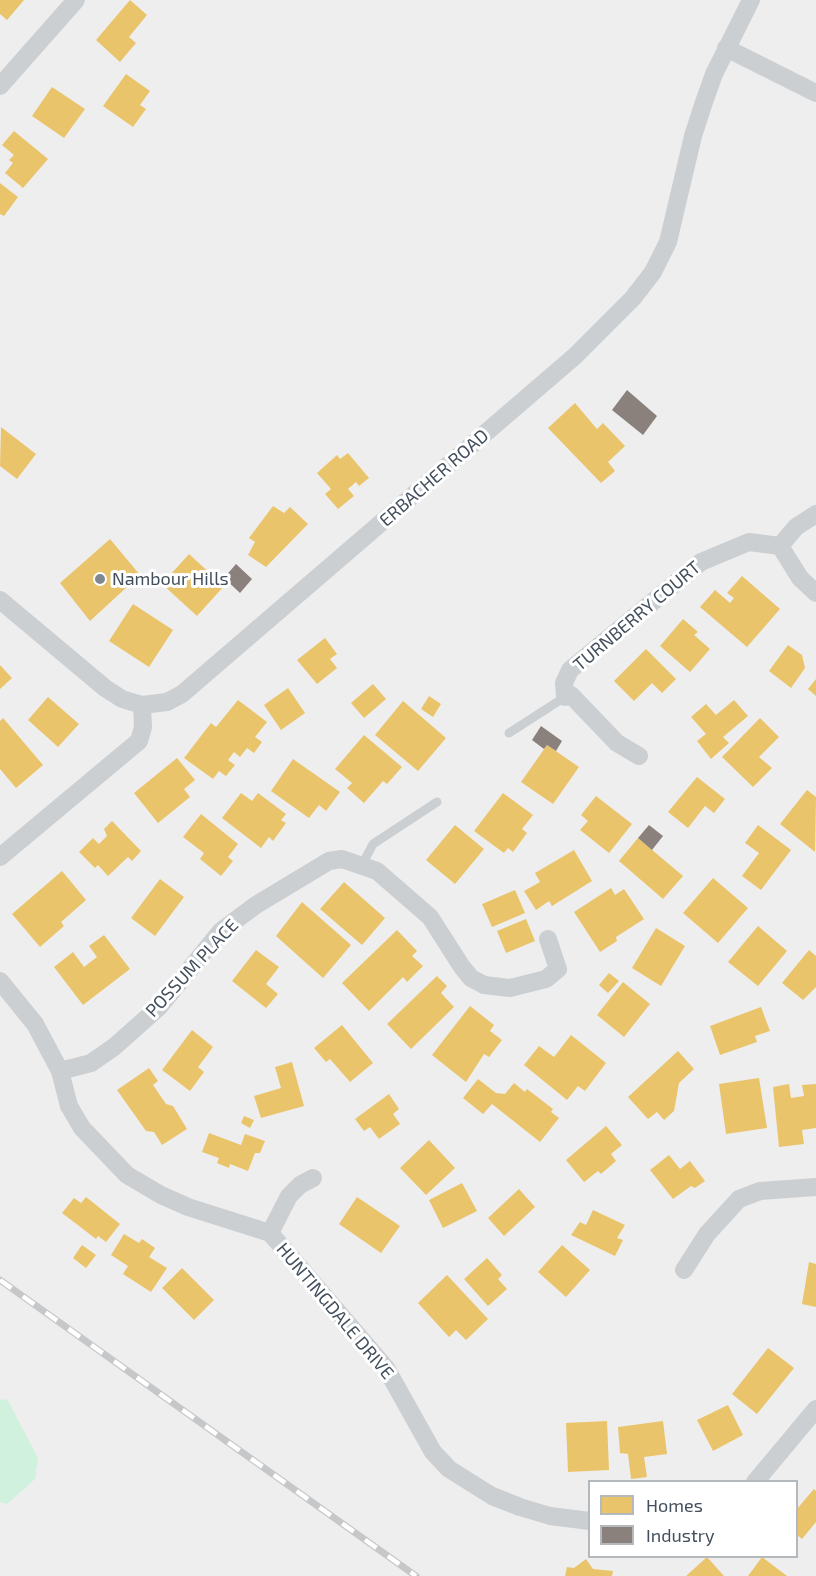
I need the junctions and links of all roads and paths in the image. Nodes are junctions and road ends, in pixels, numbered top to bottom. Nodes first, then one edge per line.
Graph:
1 (76, 0) edge
2 (751, 0) edge
3 (726, 48) junction
4 (0, 86) edge
5 (816, 93) edge
6 (816, 514) edge
7 (780, 546) junction
8 (816, 593) edge
9 (0, 600) edge
10 (565, 697) junction
11 (142, 705) junction
12 (509, 733) dead end
13 (639, 756) dead end
14 (437, 802) dead end
15 (0, 857) edge
16 (362, 865) junction
17 (548, 939) dead end
18 (0, 981) edge
19 (60, 1071) junction
20 (313, 1178) dead end
21 (816, 1187) edge
22 (270, 1233) junction
23 (684, 1270) dead end
24 (816, 1409) edge
25 (757, 1480) edge
26 (588, 1521) edge

1 - 4 street
2 - 3 street, ERBACHER ROAD
3 - 5 street
3 - 11 street, ERBACHER ROAD
6 - 7 street
7 - 8 street
7 - 10 street, TURNBERRY COURT
9 - 11 street
10 - 12 lane
10 - 13 street
11 - 15 street
14 - 16 lane
16 - 17 street, POSSUM PLACE
16 - 19 street, POSSUM PLACE
18 - 19 street, HUNTINGDALE DRIVE
19 - 22 street, HUNTINGDALE DRIVE
20 - 22 street
21 - 23 street
22 - 26 street, HUNTINGDALE DRIVE
24 - 25 street

